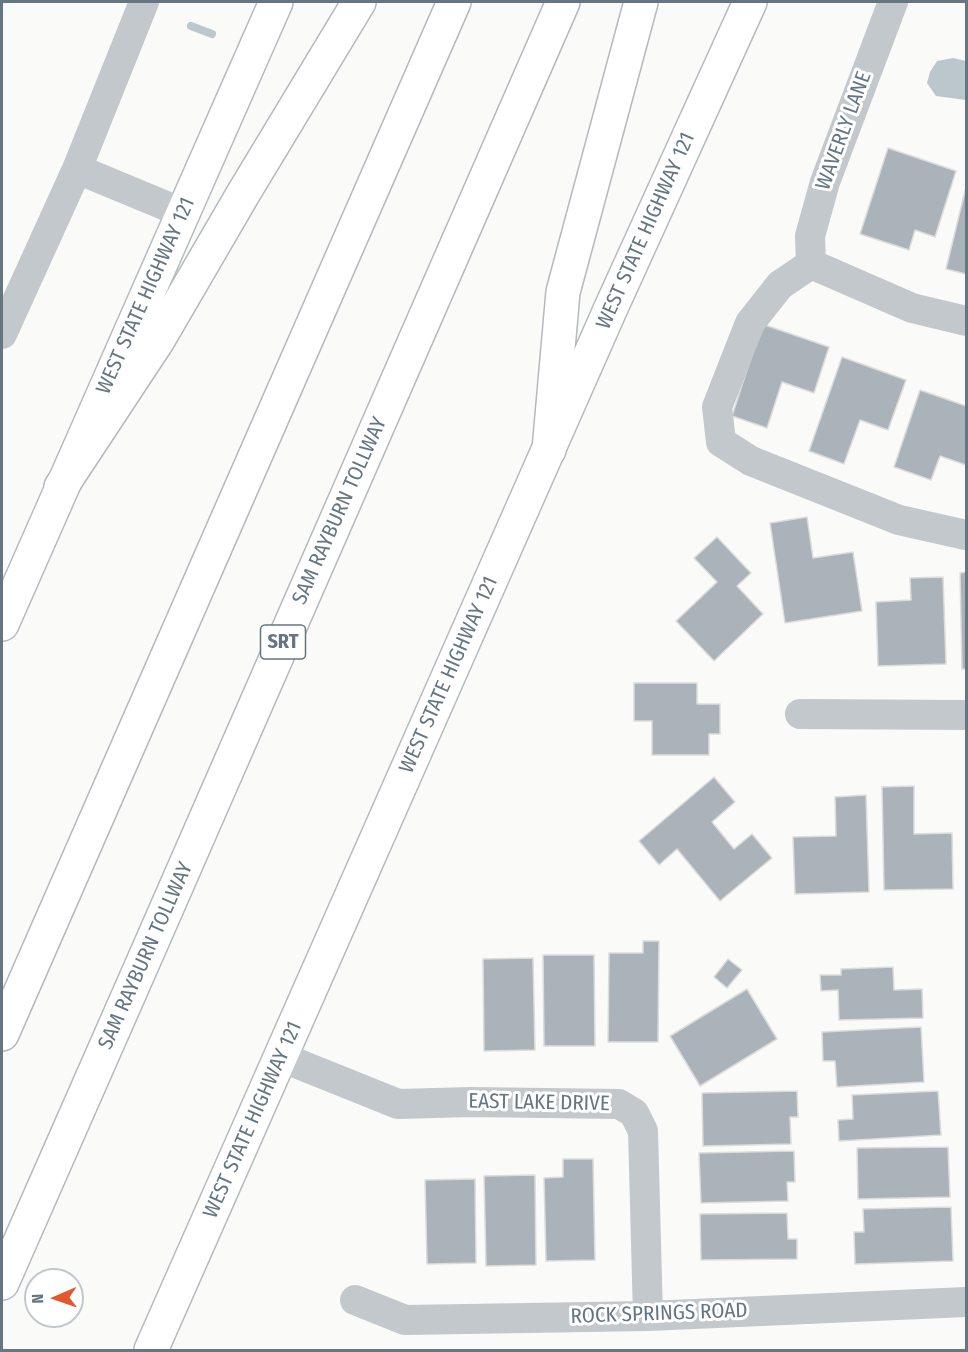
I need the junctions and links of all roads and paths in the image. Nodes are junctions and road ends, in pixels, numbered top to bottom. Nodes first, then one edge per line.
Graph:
1 (144, 2) edge
2 (276, 2) edge
3 (359, 2) edge
4 (454, 2) edge
5 (563, 2) edge
6 (641, 2) edge
7 (750, 2) edge
8 (893, 2) edge
9 (77, 169) junction
10 (183, 213) junction
11 (811, 264) junction
12 (966, 321) edge
13 (2, 334) edge
14 (549, 450) junction
15 (61, 487) junction
16 (966, 535) edge
17 (2, 624) edge
18 (800, 714) dead end
19 (966, 715) edge
20 (2, 1034) edge
21 (281, 1058) junction
22 (2, 1283) edge
23 (355, 1300) dead end
24 (966, 1302) edge
25 (648, 1316) junction
26 (151, 1350) edge

1 - 9 street
2 - 10 main road, WEST STATE HIGHWAY 121
3 - 15 main road
4 - 20 main road
5 - 22 main road, SAM RAYBURN TOLLWAY / SRT
6 - 14 main road
7 - 14 main road, WEST STATE HIGHWAY 121
8 - 11 street, WAVERLY LANE
9 - 10 street
9 - 13 street
10 - 15 main road, WEST STATE HIGHWAY 121
11 - 12 street
11 - 16 street
14 - 21 main road, WEST STATE HIGHWAY 121
15 - 17 main road, WEST STATE HIGHWAY 121
18 - 19 street
21 - 25 street, EAST LAKE DRIVE
21 - 26 main road, WEST STATE HIGHWAY 121
23 - 25 street, ROCK SPRINGS ROAD
24 - 25 street, ROCK SPRINGS ROAD

